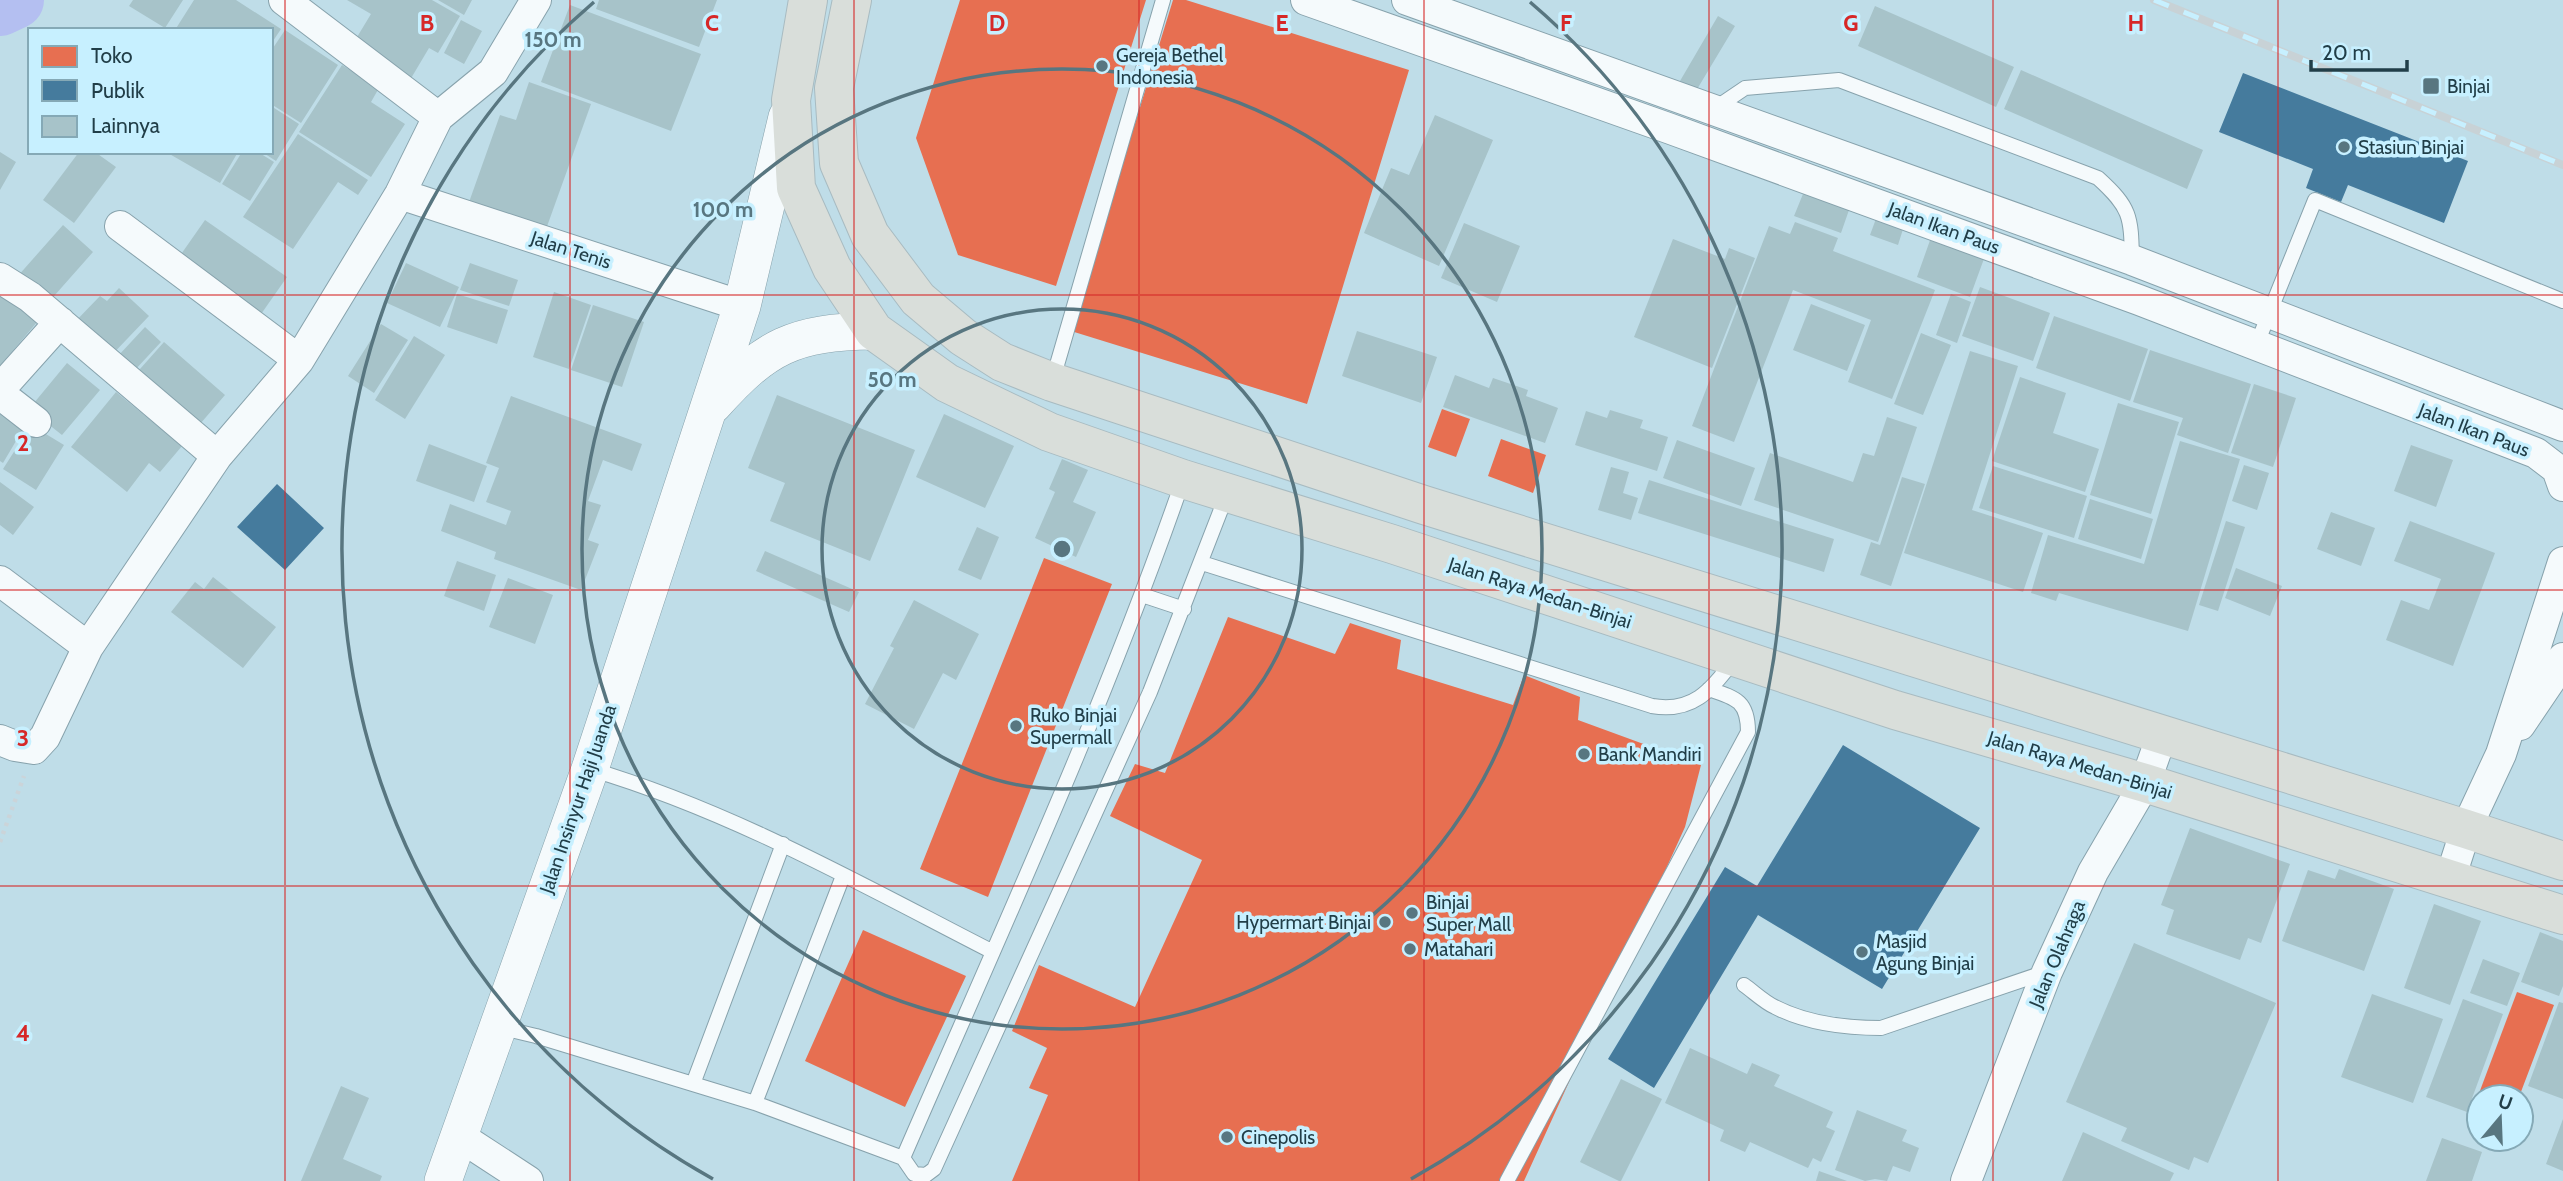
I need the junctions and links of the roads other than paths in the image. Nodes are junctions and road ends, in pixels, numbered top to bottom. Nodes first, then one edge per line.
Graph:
1 (284, 0) edge
2 (536, 0) edge
3 (808, 0) edge
4 (852, 0) edge
5 (1163, 0) edge
6 (1306, 0) edge
7 (1407, 0) edge
8 (791, 100) junction
9 (1713, 109) junction
10 (438, 117) junction
11 (1920, 185) junction
12 (400, 194) junction
13 (1910, 216) junction
14 (120, 226) dead end
15 (2132, 260) junction
16 (0, 278) edge
17 (2563, 301) edge
18 (742, 306) junction
19 (2270, 312) junction
20 (60, 322) junction
21 (874, 331) junction
22 (2256, 346) junction
23 (299, 360) junction
24 (1052, 382) junction
25 (0, 391) edge
26 (705, 414) junction
27 (36, 422) dead end
28 (2563, 426) edge
29 (217, 456) junction
30 (1183, 479) junction
31 (2563, 486) edge
32 (1228, 492) junction
33 (1458, 516) junction
34 (1444, 561) junction
35 (2563, 562) edge
36 (1202, 563) junction
37 (0, 581) edge
38 (1142, 595) junction
39 (1184, 609) junction
40 (88, 647) junction
41 (2563, 657) edge
42 (1735, 658) junction
43 (1709, 689) junction
44 (2162, 735) junction
45 (0, 740) edge
46 (2501, 754) junction
47 (590, 769) junction
48 (2146, 783) junction
49 (2466, 829) junction
50 (783, 844) junction
51 (2563, 861) edge
52 (843, 876) junction
53 (2450, 879) junction
54 (2563, 915) edge
55 (993, 952) junction
56 (2047, 972) junction
57 (1744, 985) dead end
58 (498, 1027) junction
59 (693, 1084) junction
60 (755, 1102) junction
61 (459, 1136) junction
62 (903, 1158) junction
63 (916, 1177) edge
64 (443, 1181) edge
65 (528, 1181) edge
66 (1507, 1181) edge
67 (1966, 1181) edge

1 - 10 street
2 - 10 street
3 - 8 main road, Jalan Raya Medan-Binjai
4 - 24 main road
5 - 24 lane
6 - 13 street, Jalan Ikan Paus
7 - 9 street, Jalan Ikan Paus
8 - 18 street, Jalan Insinyur Haji Juanda
8 - 21 main road, Jalan Raya Medan-Binjai
9 - 11 street, Jalan Ikan Paus
9 - 15 lane
10 - 12 street
11 - 13 street
11 - 15 street, Jalan Ikan Paus
12 - 18 street, Jalan Tenis
12 - 23 street
13 - 22 street, Jalan Ikan Paus
14 - 23 street
15 - 19 street, Jalan Ikan Paus
16 - 20 street
17 - 19 lane
18 - 26 street, Jalan Insinyur Haji Juanda
19 - 22 lane
19 - 28 street, Jalan Ikan Paus
20 - 25 street
20 - 29 street
21 - 26 street, Jalan Insinyur Haji Juanda
21 - 30 main road, Jalan Raya Medan-Binjai
22 - 31 street, Jalan Ikan Paus
23 - 29 street
24 - 33 main road
25 - 27 street
26 - 47 street, Jalan Insinyur Haji Juanda
29 - 40 street
30 - 32 main road, Jalan Raya Medan-Binjai
30 - 38 lane
32 - 34 main road, Jalan Raya Medan-Binjai
32 - 36 lane
33 - 34 main road
33 - 44 main road
34 - 42 main road, Jalan Raya Medan-Binjai
35 - 46 street
36 - 39 lane
36 - 43 lane
37 - 40 street
38 - 39 lane
38 - 55 lane
39 - 63 lane
40 - 45 street
41 - 46 street
42 - 43 lane
42 - 48 main road, Jalan Raya Medan-Binjai
43 - 66 lane
44 - 48 street, Jalan Olahraga
44 - 49 main road
46 - 49 street
47 - 50 lane
47 - 58 street, Jalan Insinyur Haji Juanda
48 - 53 main road, Jalan Raya Medan-Binjai
48 - 56 street, Jalan Olahraga
49 - 51 main road
49 - 53 street
50 - 52 lane
50 - 59 lane
52 - 55 lane
52 - 60 lane
53 - 54 main road, Jalan Raya Medan-Binjai
55 - 62 lane
56 - 57 lane
56 - 67 street, Jalan Olahraga
58 - 59 lane
58 - 61 street, Jalan Insinyur Haji Juanda
59 - 60 lane
60 - 62 lane
61 - 64 street, Jalan Insinyur Haji Juanda
61 - 65 street
62 - 63 lane

